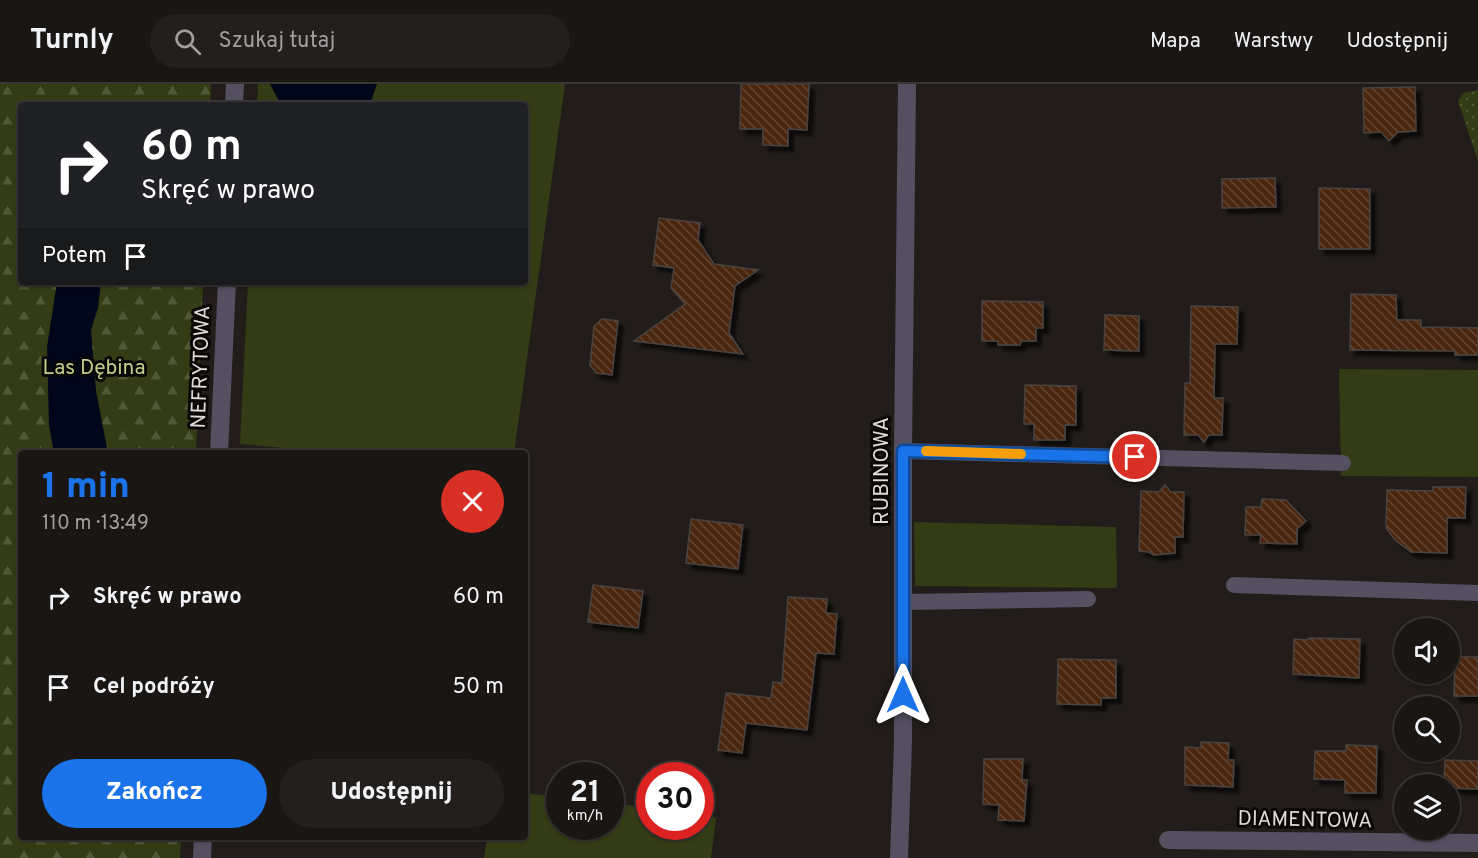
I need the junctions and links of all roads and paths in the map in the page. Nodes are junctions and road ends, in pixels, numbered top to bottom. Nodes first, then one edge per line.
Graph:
1 (235, 84) edge
2 (907, 84) edge
3 (234, 102) edge
4 (227, 285) edge
5 (219, 450) edge
6 (903, 451) junction
7 (1343, 462) dead end
8 (1234, 585) dead end
9 (1478, 593) edge
10 (1088, 599) dead end
11 (903, 602) junction
12 (203, 840) edge
13 (1168, 840) dead end
14 (1478, 843) edge
15 (202, 858) edge
16 (899, 858) edge

1 - 3 street
2 - 6 street, RUBINOWA
4 - 5 street, NEFRYTOWA
6 - 7 lane
6 - 11 street, RUBINOWA
8 - 9 lane
10 - 11 lane
11 - 16 street, RUBINOWA
12 - 15 street
13 - 14 street, DIAMENTOWA

